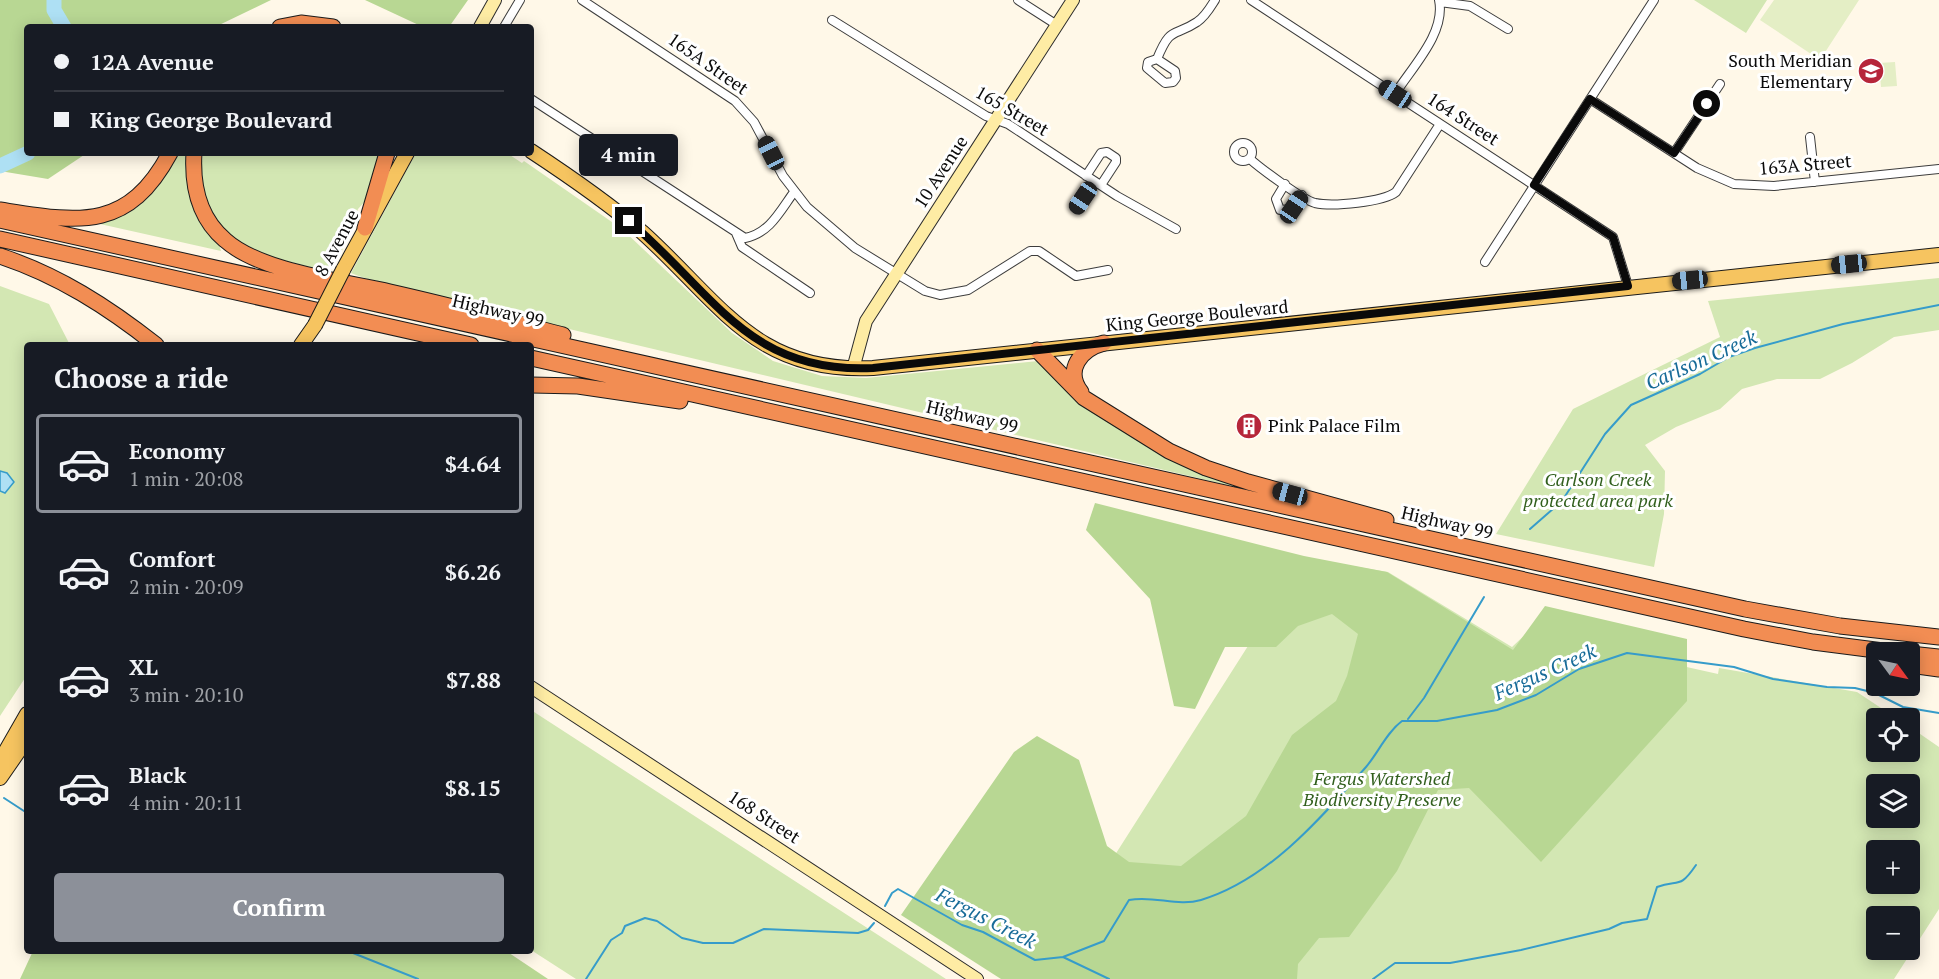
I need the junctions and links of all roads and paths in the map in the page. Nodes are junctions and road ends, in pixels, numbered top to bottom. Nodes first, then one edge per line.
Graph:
1 (520, 0) edge
2 (582, 0) edge
3 (1018, 0) edge
4 (1073, 0) edge
5 (1215, 0) edge
6 (1251, 0) edge
7 (1654, 0) edge
8 (1439, 1) edge
9 (492, 4) edge
10 (832, 20) dead end
11 (477, 24) edge
12 (482, 24) edge
13 (506, 24) edge
14 (1057, 25) junction
15 (1508, 29) dead end
16 (1157, 58) dead end
17 (1720, 84) dead end
18 (1395, 94) junction
19 (1590, 99) junction
20 (534, 101) edge
21 (996, 119) junction
22 (1440, 124) junction
23 (1810, 137) dead end
24 (534, 153) edge
25 (1674, 153) junction
26 (168, 156) edge
27 (194, 156) edge
28 (386, 156) edge
29 (400, 156) edge
30 (405, 156) edge
31 (1250, 159) dead end
32 (1939, 169) edge
33 (391, 178) junction
34 (1094, 181) junction
35 (1815, 182) junction
36 (1286, 184) junction
37 (1534, 185) junction
38 (794, 192) junction
39 (1302, 195) junction
40 (1076, 208) dead end
41 (0, 210) edge
42 (0, 219) edge
43 (365, 228) junction
44 (1176, 229) dead end
45 (735, 233) junction
46 (0, 239) edge
47 (1939, 255) edge
48 (0, 256) edge
49 (1485, 262) dead end
50 (1108, 270) dead end
51 (896, 275) junction
52 (1628, 286) junction
53 (810, 292) dead end
54 (315, 325) junction
55 (152, 342) edge
56 (303, 342) edge
57 (307, 342) edge
58 (458, 342) edge
59 (1104, 343) junction
60 (1037, 350) junction
61 (534, 359) edge
62 (853, 369) junction
63 (534, 385) edge
64 (807, 400) junction
65 (1096, 407) junction
66 (864, 433) junction
67 (1527, 561) junction
68 (1696, 619) junction
69 (1939, 637) edge
70 (1866, 649) edge
71 (1920, 655) edge
72 (1939, 657) edge
73 (1866, 659) edge
74 (1920, 667) edge
75 (1939, 669) edge
76 (534, 689) edge
77 (24, 719) edge
78 (24, 743) edge
79 (0, 761) edge
80 (0, 778) edge
81 (977, 979) edge

1 - 13 street
2 - 38 street, 165A Street
3 - 14 street
4 - 14 main road, 10 Avenue
5 - 16 street
6 - 18 street, 164 Street
7 - 19 street
8 - 15 street
8 - 18 street
9 - 11 main road
9 - 12 main road
10 - 21 street, 165 Street
14 - 21 main road, 10 Avenue
17 - 25 street
18 - 22 street, 164 Street
19 - 25 street, 163A Street
19 - 37 street
20 - 45 street
21 - 34 street, 165 Street
21 - 51 main road, 10 Avenue
22 - 37 street, 164 Street
22 - 39 street
23 - 35 street
24 - 62 main road, King George Boulevard
25 - 35 street, 163A Street
26 - 41 highway
27 - 64 highway
28 - 43 highway
29 - 33 main road, 8 Avenue
30 - 33 main road, 8 Avenue
31 - 36 street
32 - 35 street, 163A Street
33 - 43 main road, 8 Avenue
34 - 40 street
34 - 44 street, 165 Street
36 - 39 street
36 - 39 street
37 - 49 street
37 - 52 street, 164 Street
38 - 45 street
38 - 51 street, 165A Street
42 - 64 highway, Highway 99
43 - 54 main road, 8 Avenue, bridge
45 - 53 street
46 - 58 highway
47 - 52 main road, King George Boulevard
48 - 55 highway
50 - 51 street, 165A Street
51 - 62 main road, 10 Avenue
52 - 59 main road, King George Boulevard
54 - 56 main road, 8 Avenue
54 - 57 main road, 8 Avenue
59 - 60 main road, King George Boulevard
59 - 65 highway
60 - 62 main road, King George Boulevard
60 - 65 highway
61 - 66 highway
63 - 66 highway
64 - 67 highway, Highway 99
65 - 67 highway
66 - 68 highway
67 - 69 highway, Highway 99
68 - 70 highway
68 - 73 highway
71 - 72 highway
74 - 75 highway
76 - 81 main road, 168 Street
77 - 79 main road
78 - 80 main road

